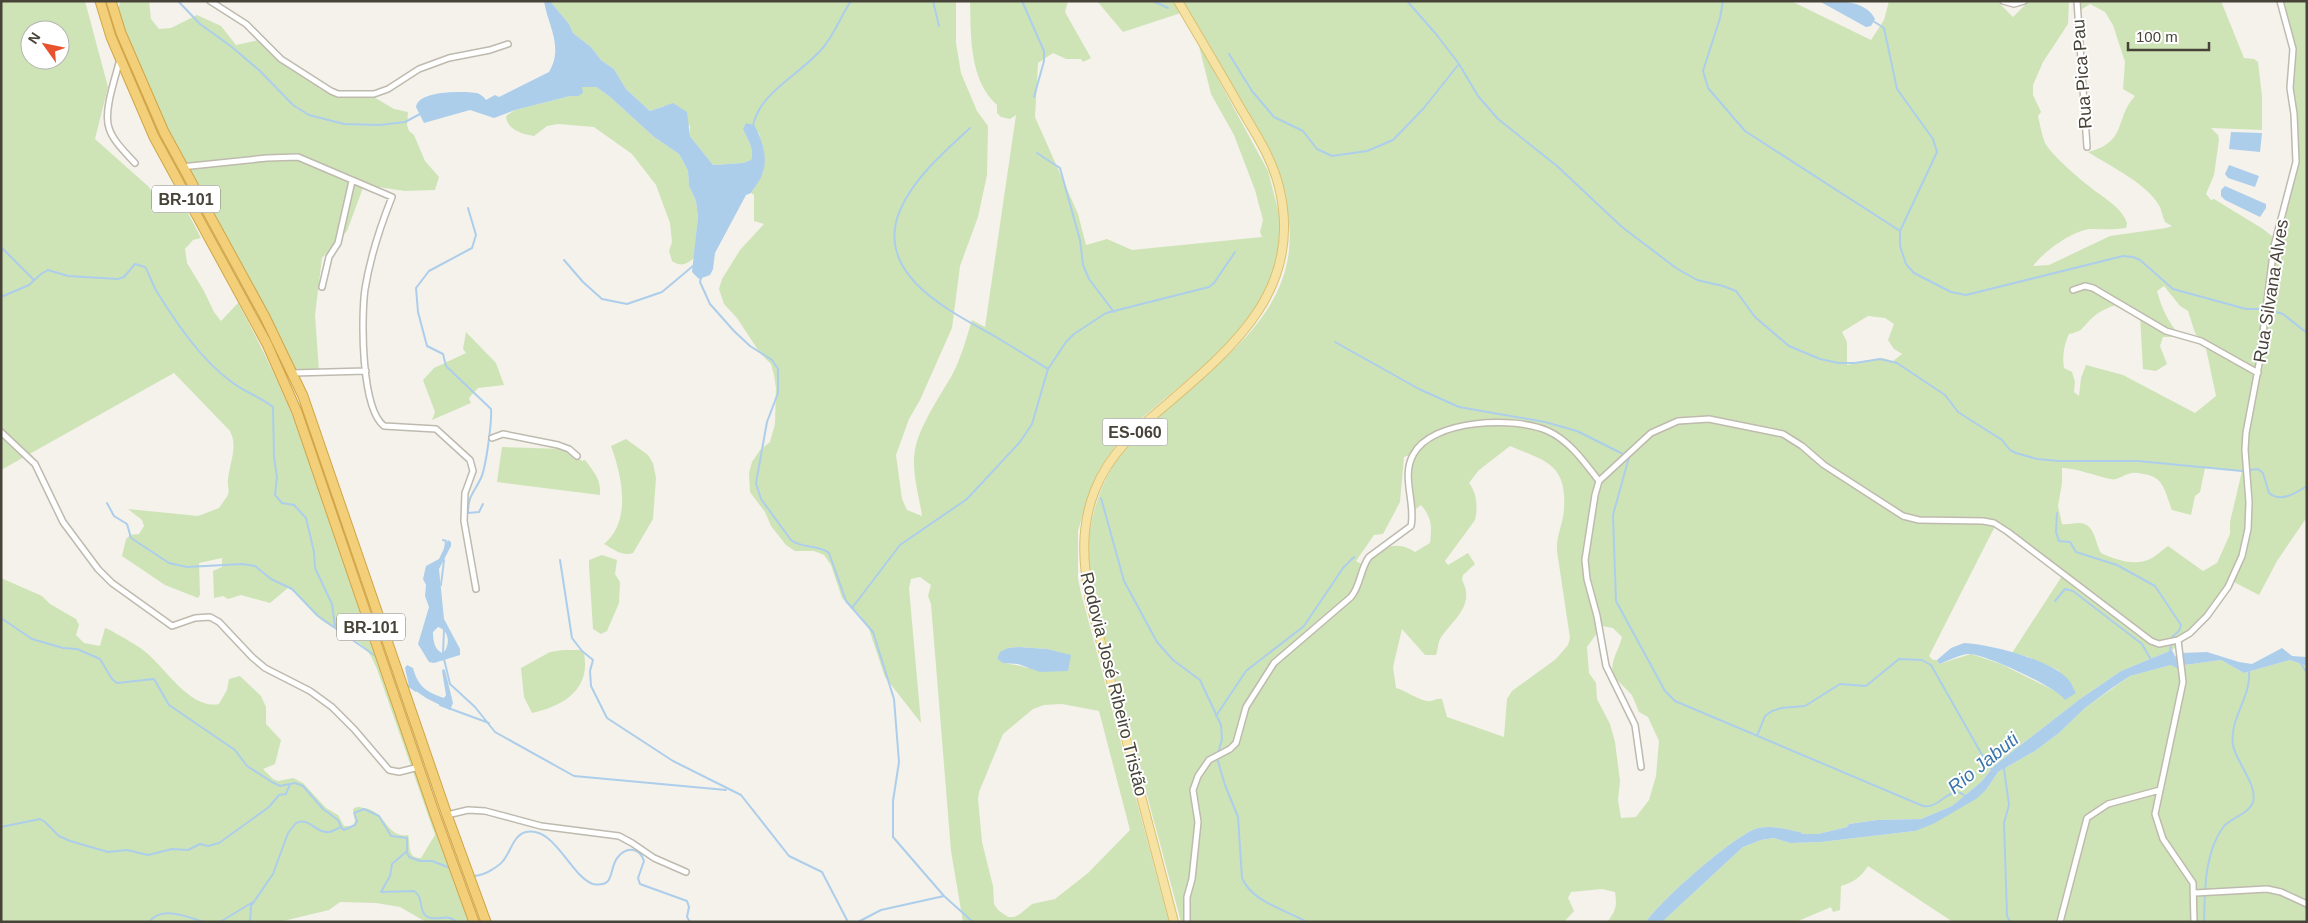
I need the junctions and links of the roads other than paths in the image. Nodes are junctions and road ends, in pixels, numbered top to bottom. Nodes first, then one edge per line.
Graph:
1 (100, 1) edge
2 (111, 1) edge
3 (210, 1) edge
4 (1178, 1) edge
5 (2003, 1) edge
6 (2024, 1) edge
7 (2077, 1) edge
8 (2280, 1) edge
9 (508, 44) dead end
10 (120, 58) junction
11 (2087, 147) dead end
12 (134, 163) dead end
13 (181, 167) junction
14 (352, 181) junction
15 (322, 287) dead end
16 (2073, 290) dead end
17 (366, 371) junction
18 (2258, 372) junction
19 (293, 373) junction
20 (1, 432) edge
21 (492, 438) dead end
22 (576, 456) dead end
23 (1600, 481) junction
24 (476, 589) dead end
25 (2178, 640) junction
26 (1641, 767) dead end
27 (419, 768) junction
28 (2160, 790) junction
29 (446, 815) junction
30 (686, 872) dead end
31 (2195, 893) junction
32 (2307, 904) edge
33 (474, 922) edge
34 (486, 922) edge
35 (1174, 922) edge
36 (1187, 922) edge
37 (2060, 922) edge
38 (2194, 922) edge

1 - 10 highway, BR-101
2 - 13 highway, BR-101
3 - 9 street
4 - 35 main road, Rodovia José Ribeiro Tristão / ES-060
5 - 6 street
7 - 11 street, Rua Pica Pau
8 - 18 street, Rua Silvana Alves
10 - 12 street
10 - 27 highway, BR-101
13 - 14 street
13 - 19 highway, BR-101
14 - 15 street
14 - 17 street
16 - 18 street
17 - 19 street
17 - 24 street
18 - 25 street, Rua Silvana Alves
19 - 29 highway, BR-101
20 - 27 street
21 - 22 street
23 - 25 street
23 - 26 street
23 - 36 street
25 - 28 street
27 - 33 highway, BR-101
28 - 31 street
28 - 37 street
29 - 30 street
29 - 34 highway, BR-101
31 - 32 street
31 - 38 street

